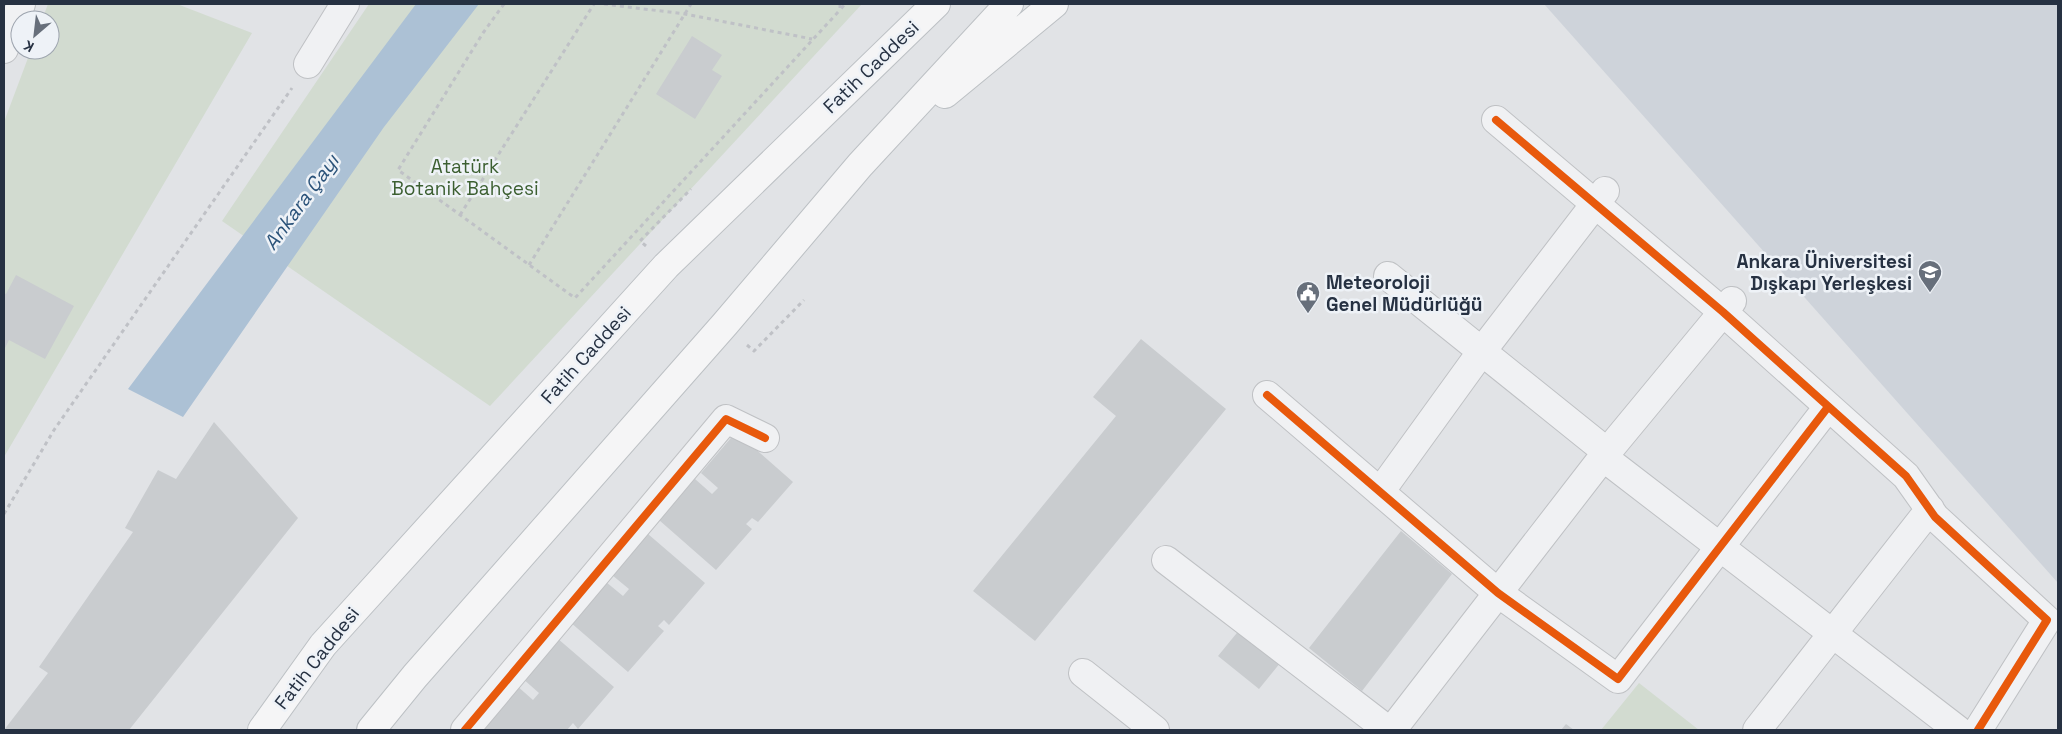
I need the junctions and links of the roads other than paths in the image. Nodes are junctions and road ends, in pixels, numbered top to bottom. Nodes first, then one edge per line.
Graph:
1 (21, 4) edge
2 (345, 4) edge
3 (916, 4) edge
4 (936, 4) edge
5 (1009, 4) edge
6 (1054, 4) edge
7 (4, 49) edge
8 (308, 64) road end
9 (854, 84) junction
10 (1496, 120) dead end
11 (860, 165) junction
12 (1600, 197) junction
13 (1388, 276) dead end
14 (1727, 306) junction
15 (1482, 352) junction
16 (1267, 395) dead end
17 (1828, 407) junction
18 (765, 438) dead end
19 (1605, 455) junction
20 (1380, 492) junction
21 (1930, 509) junction
22 (1720, 548) junction
23 (1166, 560) dead end
24 (1498, 593) junction
25 (1833, 634) junction
26 (1083, 672) dead end
27 (262, 730) edge
28 (371, 730) edge
29 (465, 730) edge
30 (1154, 730) edge
31 (1390, 730) edge
32 (1757, 730) edge
33 (1958, 730) edge
34 (1978, 730) edge

1 - 7 street
2 - 8 street
3 - 9 main road
4 - 9 main road, Fatih Caddesi
5 - 11 main road
6 - 11 main road
9 - 27 main road, Fatih Caddesi
10 - 12 street
11 - 28 main road
12 - 14 street
12 - 15 street
13 - 15 street
14 - 17 street
14 - 19 street
15 - 19 street
15 - 20 street
16 - 20 street
17 - 21 street
17 - 22 street
18 - 29 street
19 - 22 street
19 - 24 street
20 - 24 street
21 - 25 street
21 - 34 street
22 - 24 street
22 - 25 street
23 - 31 street
24 - 31 street
25 - 32 street
25 - 33 street
26 - 30 street

